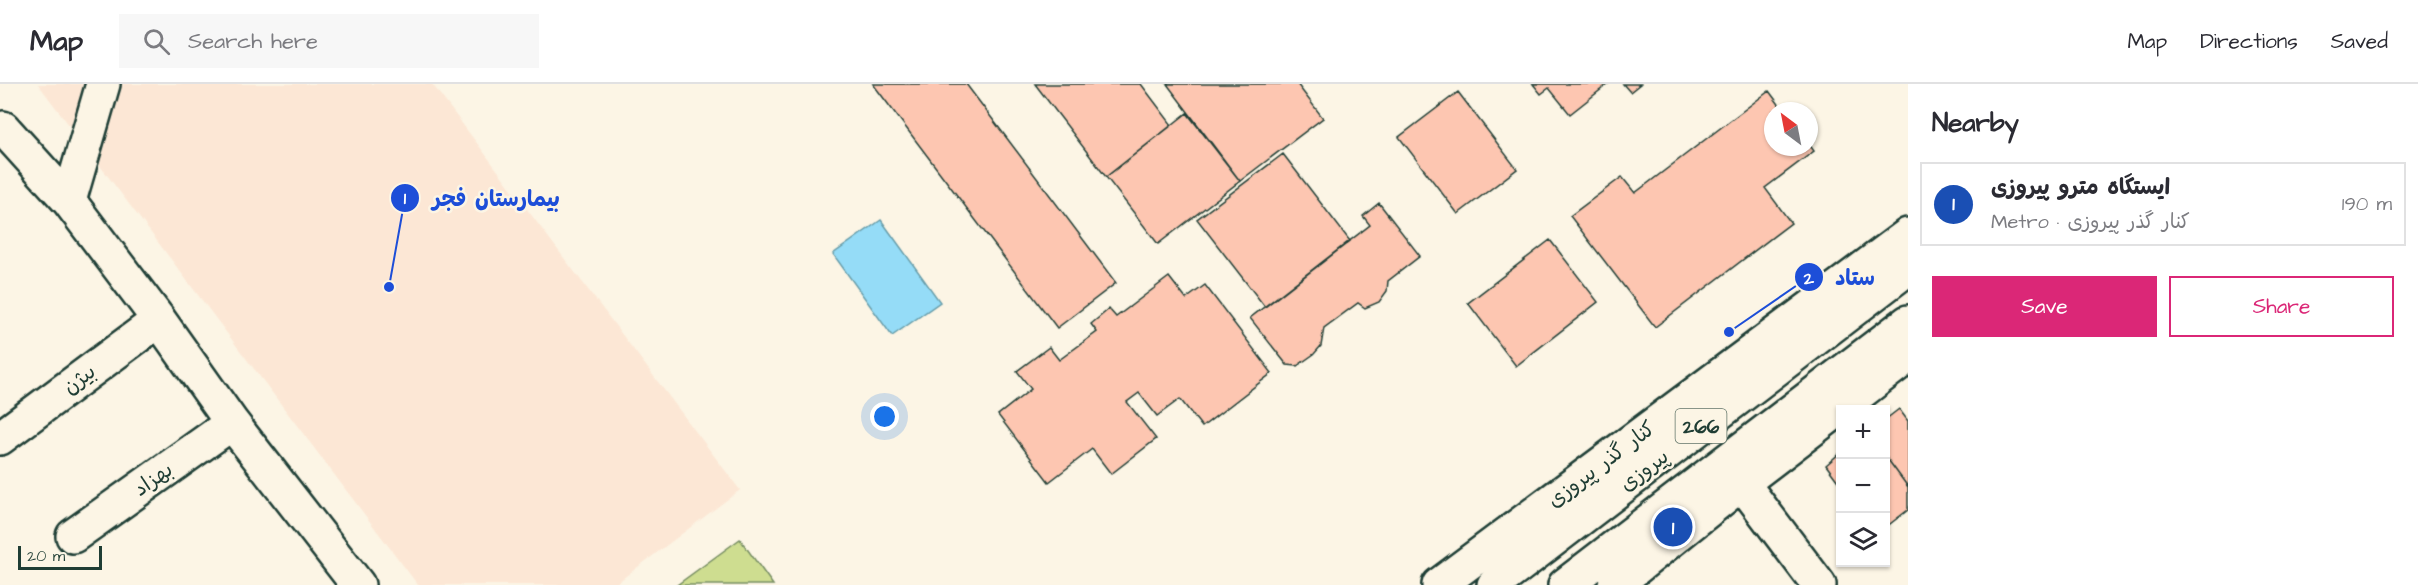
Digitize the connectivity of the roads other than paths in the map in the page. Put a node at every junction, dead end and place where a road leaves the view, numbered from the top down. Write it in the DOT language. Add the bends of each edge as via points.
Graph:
graph roads {
  1 [pos="103,84"];
  2 [pos="1,126"];
  3 [pos="69,201"];
  4 [pos="1908,235"];
  5 [pos="1908,268"];
  6 [pos="159,320"];
  7 [pos="1908,322"];
  8 [pos="1908,356"];
  9 [pos="232,423"];
  10 [pos="0,438"];
  11 [pos="1734,472"];
  12 [pos="73,536"];
  13 [pos="343,580"];
  14 [pos="1439,585"];
  15 [pos="1494,585"];
  16 [pos="1565,585"];
  17 [pos="1615,585"];
  18 [pos="1819,585"];
  1 -- 3 [label="main road"];
  2 -- 3 [label="main road"];
  3 -- 6 [label="main road"];
  4 -- 14 [label="main road, کنار گذر پیروزی"];
  5 -- 15 [label="main road, پیروزی / 266"];
  6 -- 9 [label="main road"];
  6 -- 10 [label="main road, بیژن"];
  7 -- 11 [label="main road, پیروزی / 266"];
  8 -- 11 [label="main road"];
  9 -- 12 [label="main road, بهزاد"];
  9 -- 13 [label="main road"];
  11 -- 16 [label="main road, پیروزی / 266"];
  11 -- 17 [label="main road"];
  11 -- 18 [label="main road"];
}
